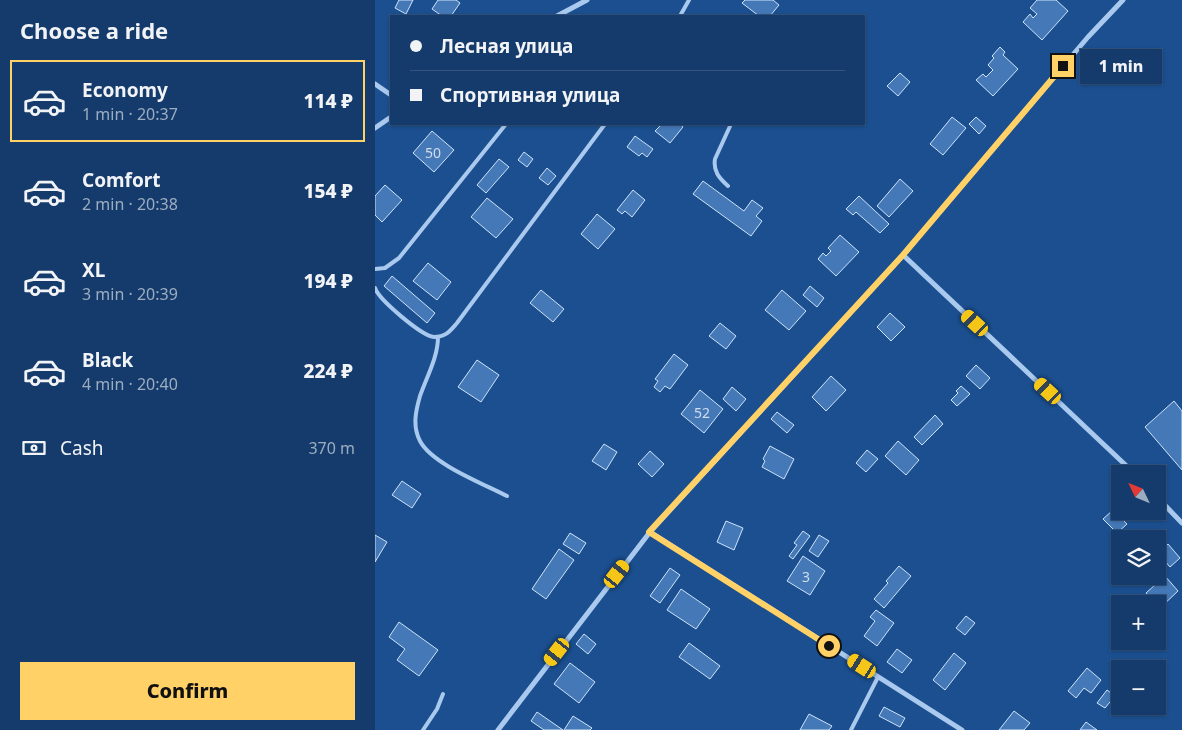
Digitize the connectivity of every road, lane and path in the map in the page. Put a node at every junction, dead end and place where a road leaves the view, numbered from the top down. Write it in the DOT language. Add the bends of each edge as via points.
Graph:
graph roads {
  1 [pos="587,0"];
  2 [pos="689,0"];
  3 [pos="1123,0"];
  4 [pos="559,15"];
  5 [pos="681,15"];
  6 [pos="375,84"];
  7 [pos="390,94"];
  8 [pos="390,118"];
  9 [pos="505,125"];
  10 [pos="604,125"];
  11 [pos="731,125"];
  12 [pos="375,128"];
  13 [pos="728,186"];
  14 [pos="903,255"];
  15 [pos="375,269"];
  16 [pos="375,288"];
  17 [pos="438,336"];
  18 [pos="1125,465"];
  19 [pos="507,496"];
  20 [pos="1166,506"];
  21 [pos="1182,523"];
  22 [pos="649,532"];
  23 [pos="878,677"];
  24 [pos="443,694"];
  25 [pos="423,730"];
  26 [pos="497,730"];
  27 [pos="851,730"];
  28 [pos="962,730"];
  1 -- 4 [label="street"];
  2 -- 5 [label="lane"];
  3 -- 14 [label="street"];
  6 -- 7 [label="street"];
  8 -- 12 [label="street"];
  9 -- 15 [label="lane" via="399,258 385,268"];
  10 -- 17 [label="lane" via="457,323 447,334"];
  11 -- 13 [label="lane" via="715,164 718,176"];
  14 -- 18 [label="street"];
  14 -- 22 [label="street"];
  16 -- 17 [label="lane" via="381,298 423,333"];
  17 -- 19 [label="lane" via="435,356 416,412 420,440 447,465"];
  20 -- 21 [label="street"];
  22 -- 23 [label="street"];
  22 -- 26 [label="street"];
  23 -- 27 [label="lane"];
  23 -- 28 [label="street"];
  24 -- 25 [label="lane"];
}
